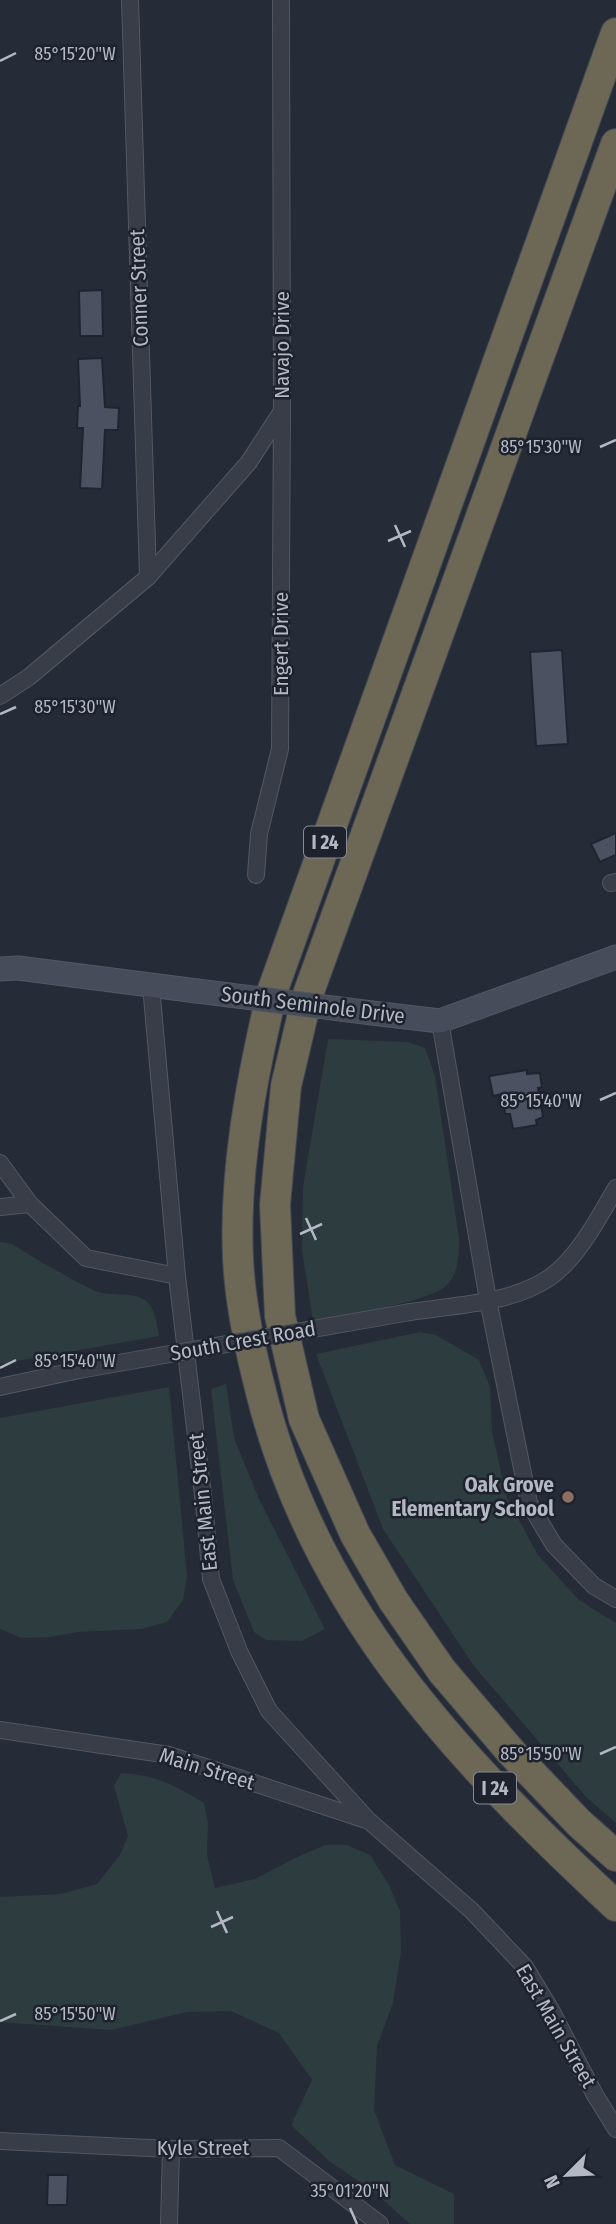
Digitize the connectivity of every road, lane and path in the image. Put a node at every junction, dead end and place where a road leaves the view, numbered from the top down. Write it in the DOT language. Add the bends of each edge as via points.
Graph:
graph roads {
  1 [pos="130,0"];
  2 [pos="282,0"];
  3 [pos="616,33"];
  4 [pos="616,144"];
  5 [pos="282,411"];
  6 [pos="148,577"];
  7 [pos="0,696"];
  8 [pos="257,875"];
  9 [pos="616,957"];
  10 [pos="0,969"];
  11 [pos="151,986"];
  12 [pos="440,1021"];
  13 [pos="0,1163"];
  14 [pos="616,1188"];
  15 [pos="30,1205"];
  16 [pos="0,1207"];
  17 [pos="177,1276"];
  18 [pos="488,1300"];
  19 [pos="0,1387"];
  20 [pos="616,1599"];
  21 [pos="0,1730"];
  22 [pos="368,1821"];
  23 [pos="616,1856"];
  24 [pos="616,1906"];
  25 [pos="616,2129"];
  26 [pos="0,2141"];
  27 [pos="171,2149"];
  28 [pos="169,2224"];
  29 [pos="380,2224"];
  1 -- 6 [label="street, Conner Street"];
  2 -- 5 [label="street, Navajo Drive"];
  3 -- 24 [label="highway, I 24" via="272,992 254,1071 239,1191 238,1258 246,1331 271,1435 299,1508 332,1574 425,1711 550,1845"];
  4 -- 23 [label="highway, I 24" via="307,997 286,1086 275,1205 280,1316 304,1419 355,1534 442,1671 512,1753"];
  5 -- 6 [label="street, Navajo Drive" via="249,462"];
  5 -- 8 [label="street, Engert Drive" via="280,749 259,834"];
  6 -- 7 [label="street, Navajo Drive"];
  9 -- 12 [label="street, South Seminole Drive"];
  10 -- 11 [label="street, South Seminole Drive"];
  11 -- 12 [label="street, South Seminole Drive, bridge"];
  11 -- 17 [label="street, East Main Street"];
  12 -- 18 [label="street"];
  13 -- 15 [label="street"];
  14 -- 18 [label="street" via="584,1242 551,1277 519,1293"];
  15 -- 16 [label="street"];
  15 -- 17 [label="street" via="86,1258"];
  17 -- 22 [label="street, East Main Street" via="211,1579 268,1711"];
  18 -- 19 [label="street, South Crest Road, bridge"];
  18 -- 20 [label="street" via="529,1503 554,1545 594,1586"];
  21 -- 22 [label="street, Main Street" via="169,1755"];
  22 -- 25 [label="street, East Main Street" via="472,1911 525,1967"];
  26 -- 27 [label="street, Kyle Street"];
  27 -- 28 [label="street"];
  27 -- 29 [label="street, Kyle Street" via="279,2148"];
}
